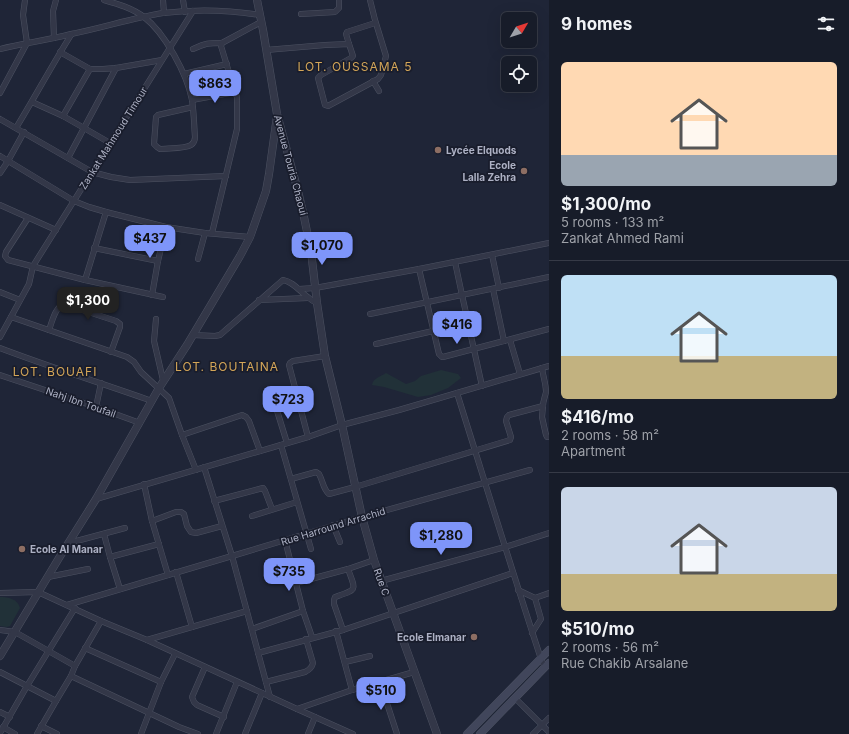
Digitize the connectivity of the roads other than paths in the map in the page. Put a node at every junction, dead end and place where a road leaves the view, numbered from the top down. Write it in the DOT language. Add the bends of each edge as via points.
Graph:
graph roads {
  1 [pos="25,0"];
  2 [pos="56,0"];
  3 [pos="107,0"];
  4 [pos="163,0"];
  5 [pos="183,0"];
  6 [pos="257,0"];
  7 [pos="339,0"];
  8 [pos="370,0"];
  9 [pos="193,11"];
  10 [pos="184,12"];
  11 [pos="164,13"];
  12 [pos="301,14"];
  13 [pos="144,17"];
  14 [pos="261,18"];
  15 [pos="376,23"];
  16 [pos="71,35"];
  17 [pos="54,38"];
  18 [pos="27,42"];
  19 [pos="349,44"];
  20 [pos="222,45"];
  21 [pos="170,48"];
  22 [pos="0,49"];
  23 [pos="193,49"];
  24 [pos="266,50"];
  25 [pos="60,52"];
  26 [pos="162,60"];
  27 [pos="226,64"];
  28 [pos="116,68"];
  29 [pos="90,69"];
  30 [pos="184,74"];
  31 [pos="373,81"];
  32 [pos="379,91"];
  33 [pos="234,92"];
  34 [pos="0,93"];
  35 [pos="192,100"];
  36 [pos="32,102"];
  37 [pos="193,107"];
  38 [pos="277,114"];
  39 [pos="63,116"];
  40 [pos="0,119"];
  41 [pos="16,128"];
  42 [pos="84,128"];
  43 [pos="24,132"];
  44 [pos="110,143"];
  45 [pos="0,156"];
  46 [pos="68,158"];
  47 [pos="8,161"];
  48 [pos="92,172"];
  49 [pos="0,173"];
  50 [pos="226,176"];
  51 [pos="74,201"];
  52 [pos="0,205"];
  53 [pos="106,212"];
  54 [pos="28,218"];
  55 [pos="166,227"];
  56 [pos="56,230"];
  57 [pos="205,233"];
  58 [pos="212,233"];
  59 [pos="250,237"];
  60 [pos="549,243"];
  61 [pos="94,248"];
  62 [pos="492,254"];
  63 [pos="198,259"];
  64 [pos="158,262"];
  65 [pos="455,262"];
  66 [pos="34,266"];
  67 [pos="419,269"];
  68 [pos="549,277"];
  69 [pos="85,280"];
  70 [pos="315,288"];
  71 [pos="499,288"];
  72 [pos="299,289"];
  73 [pos="493,289"];
  74 [pos="0,292"];
  75 [pos="152,295"];
  76 [pos="462,295"];
  77 [pos="163,297"];
  78 [pos="308,298"];
  79 [pos="20,300"];
  80 [pos="259,300"];
  81 [pos="426,302"];
  82 [pos="317,303"];
  83 [pos="370,314"];
  84 [pos="11,317"];
  85 [pos="156,319"];
  86 [pos="49,330"];
  87 [pos="549,330"];
  88 [pos="433,331"];
  89 [pos="0,335"];
  90 [pos="193,335"];
  91 [pos="507,340"];
  92 [pos="376,344"];
  93 [pos="0,348"];
  94 [pos="474,349"];
  95 [pos="111,352"];
  96 [pos="326,356"];
  97 [pos="549,366"];
  98 [pos="542,368"];
  99 [pos="520,374"];
  100 [pos="0,375"];
  101 [pos="163,380"];
  102 [pos="101,384"];
  103 [pos="482,386"];
  104 [pos="159,388"];
  105 [pos="457,393"];
  106 [pos="152,400"];
  107 [pos="274,401"];
  108 [pos="543,406"];
  109 [pos="96,407"];
  110 [pos="140,423"];
  111 [pos="342,425"];
  112 [pos="182,434"];
  113 [pos="308,437"];
  114 [pos="549,437"];
  115 [pos="287,443"];
  116 [pos="280,445"];
  117 [pos="260,451"];
  118 [pos="476,451"];
  119 [pos="204,467"];
  120 [pos="196,470"];
  121 [pos="530,470"];
  122 [pos="291,479"];
  123 [pos="485,483"];
  124 [pos="144,484"];
  125 [pos="355,488"];
  126 [pos="96,499"];
  127 [pos="214,501"];
  128 [pos="297,502"];
  129 [pos="272,509"];
  130 [pos="252,516"];
  131 [pos="362,517"];
  132 [pos="152,521"];
  133 [pos="222,526"];
  134 [pos="333,526"];
  135 [pos="125,528"];
  136 [pos="307,533"];
  137 [pos="549,533"];
  138 [pos="104,534"];
  139 [pos="285,540"];
  140 [pos="340,542"];
  141 [pos="69,543"];
  142 [pos="159,544"];
  143 [pos="505,547"];
  144 [pos="311,549"];
  145 [pos="232,556"];
  146 [pos="110,557"];
  147 [pos="374,560"];
  148 [pos="88,569"];
  149 [pos="348,569"];
  150 [pos="176,572"];
  151 [pos="168,574"];
  152 [pos="513,574"];
  153 [pos="48,577"];
  154 [pos="381,581"];
  155 [pos="296,583"];
  156 [pos="120,589"];
  157 [pos="518,590"];
  158 [pos="38,592"];
  159 [pos="0,593"];
  160 [pos="549,593"];
  161 [pos="535,598"];
  162 [pos="67,605"];
  163 [pos="75,608"];
  164 [pos="247,611"];
  165 [pos="303,611"];
  166 [pos="393,614"];
  167 [pos="101,621"];
  168 [pos="192,627"];
  169 [pos="252,629"];
  170 [pos="0,630"];
  171 [pos="343,630"];
  172 [pos="336,631"];
  173 [pos="15,632"];
  174 [pos="532,634"];
  175 [pos="309,638"];
  176 [pos="148,640"];
  177 [pos="85,648"];
  178 [pos="48,650"];
  179 [pos="549,650"];
  180 [pos="258,653"];
  181 [pos="175,654"];
  182 [pos="0,656"];
  183 [pos="370,656"];
  184 [pos="541,659"];
  185 [pos="345,662"];
  186 [pos="547,665"];
  187 [pos="75,666"];
  188 [pos="205,667"];
  189 [pos="0,672"];
  190 [pos="414,672"];
  191 [pos="71,676"];
  192 [pos="161,682"];
  193 [pos="237,682"];
  194 [pos="266,682"];
  195 [pos="380,682"];
  196 [pos="27,686"];
  197 [pos="352,690"];
  198 [pos="262,693"];
  199 [pos="270,697"];
  200 [pos="515,698"];
  201 [pos="56,701"];
  202 [pos="297,709"];
  203 [pos="0,712"];
  204 [pos="150,712"];
  205 [pos="10,717"];
  206 [pos="224,717"];
  207 [pos="315,717"];
  208 [pos="549,718"];
  209 [pos="41,726"];
  210 [pos="542,726"];
  211 [pos="3,727"];
  212 [pos="549,732"];
  213 [pos="0,733"];
  214 [pos="15,734"];
  215 [pos="37,734"];
  216 [pos="57,734"];
  217 [pos="141,734"];
  218 [pos="197,734"];
  219 [pos="216,734"];
  220 [pos="245,734"];
  221 [pos="308,734"];
  222 [pos="353,734"];
  223 [pos="397,734"];
  224 [pos="437,734"];
  225 [pos="467,734"];
  226 [pos="480,734"];
  227 [pos="533,734"];
  1 -- 18 [label="street" via="23,15"];
  2 -- 17 [label="street" via="53,11"];
  3 -- 13 [label="street"];
  4 -- 11 [label="street"];
  5 -- 10 [label="street"];
  6 -- 14 [label="street, Avenue Touria Chaoui"];
  7 -- 12 [label="street" via="336,12"];
  8 -- 15 [label="street"];
  9 -- 10 [label="street"];
  9 -- 14 [label="street" via="233,12"];
  9 -- 21 [label="street, Zankat Mahmoud Timour"];
  10 -- 11 [label="street"];
  11 -- 13 [label="street"];
  13 -- 16 [label="street"];
  13 -- 21 [label="street"];
  14 -- 20 [label="street"];
  14 -- 24 [label="street, Avenue Touria Chaoui"];
  15 -- 19 [label="street" via="347,32"];
  15 -- 31 [label="street" via="386,56 381,75"];
  16 -- 17 [label="street"];
  16 -- 25 [label="street"];
  17 -- 18 [label="street"];
  18 -- 22 [label="street"];
  18 -- 34 [label="street"];
  19 -- 24 [label="street"];
  19 -- 31 [label="street" via="353,56 318,78 325,105 328,106"];
  20 -- 23 [label="street" via="210,43"];
  20 -- 27 [label="street"];
  21 -- 26 [label="street, Zankat Mahmoud Timour"];
  21 -- 30 [label="street"];
  24 -- 38 [label="street, Avenue Touria Chaoui"];
  25 -- 29 [label="street"];
  25 -- 36 [label="street"];
  26 -- 28 [label="street"];
  26 -- 44 [label="street, Zankat Mahmoud Timour"];
  27 -- 30 [label="street"];
  27 -- 33 [label="street"];
  28 -- 29 [label="street"];
  28 -- 42 [label="street"];
  29 -- 39 [label="street"];
  30 -- 35 [label="street"];
  31 -- 32 [label="street"];
  33 -- 35 [label="street"];
  33 -- 50 [label="street" via="237,96 237,129"];
  35 -- 37 [label="street"];
  36 -- 39 [label="street"];
  36 -- 41 [label="street"];
  37 -- 37 [label="street" via="195,141 188,147 157,147 154,144 158,115"];
  38 -- 59 [label="street" via="266,191"];
  38 -- 70 [label="street, Avenue Touria Chaoui" via="304,217"];
  39 -- 42 [label="street"];
  40 -- 41 [label="street"];
  41 -- 43 [label="street"];
  42 -- 44 [label="street"];
  42 -- 46 [label="street"];
  43 -- 46 [label="street"];
  43 -- 47 [label="street"];
  44 -- 48 [label="street, Zankat Mahmoud Timour"];
  45 -- 47 [label="street"];
  46 -- 48 [label="street"];
  47 -- 49 [label="street"];
  47 -- 51 [label="street"];
  48 -- 50 [label="street" via="130,180"];
  48 -- 51 [label="street, Zankat Mahmoud Timour"];
  50 -- 58 [label="street"];
  51 -- 53 [label="street"];
  51 -- 56 [label="street, Zankat Mahmoud Timour"];
  52 -- 54 [label="street"];
  53 -- 55 [label="street"];
  53 -- 61 [label="street"];
  54 -- 56 [label="street"];
  54 -- 66 [label="street" via="6,252 6,256 8,260"];
  55 -- 57 [label="street"];
  55 -- 64 [label="street"];
  56 -- 66 [label="street, Zankat Mahmoud Timour"];
  57 -- 58 [label="street"];
  57 -- 63 [label="street"];
  58 -- 59 [label="street"];
  59 -- 90 [label="street"];
  60 -- 62 [label="street"];
  61 -- 64 [label="street"];
  61 -- 69 [label="street"];
  62 -- 65 [label="street"];
  62 -- 71 [label="street"];
  64 -- 75 [label="street"];
  65 -- 67 [label="street"];
  65 -- 76 [label="street"];
  66 -- 69 [label="street"];
  66 -- 79 [label="street, Zankat Mahmoud Timour" via="29,284"];
  67 -- 70 [label="street"];
  67 -- 81 [label="street"];
  68 -- 71 [label="street"];
  69 -- 75 [label="street"];
  70 -- 72 [label="street"];
  70 -- 82 [label="street, Avenue Touria Chaoui"];
  71 -- 73 [label="street"];
  72 -- 78 [label="street"];
  72 -- 80 [label="street" via="287,280 282,280"];
  73 -- 76 [label="street"];
  73 -- 91 [label="street"];
  74 -- 79 [label="street"];
  75 -- 77 [label="street"];
  76 -- 81 [label="street"];
  76 -- 94 [label="street"];
  78 -- 80 [label="street"];
  78 -- 82 [label="street"];
  79 -- 84 [label="street, Zankat Mahmoud Timour"];
  80 -- 90 [label="street" via="220,335"];
  81 -- 83 [label="street"];
  81 -- 88 [label="street"];
  82 -- 96 [label="street, Avenue Touria Chaoui"];
  84 -- 86 [label="street"];
  84 -- 89 [label="street, Zankat Mahmoud Timour"];
  85 -- 101 [label="street" via="154,346"];
  86 -- 95 [label="street"];
  86 -- 95 [label="street" via="57,308 64,304 116,321 120,327"];
  87 -- 91 [label="street"];
  88 -- 92 [label="street"];
  88 -- 94 [label="street" via="442,357"];
  90 -- 101 [label="street"];
  91 -- 94 [label="street"];
  91 -- 99 [label="street"];
  93 -- 102 [label="street"];
  94 -- 103 [label="street"];
  95 -- 104 [label="street" via="134,362"];
  96 -- 111 [label="street, Avenue Touria Chaoui"];
  96 -- 113 [label="street" via="293,361 289,365"];
  97 -- 98 [label="street"];
  98 -- 99 [label="street"];
  98 -- 108 [label="street" via="546,395"];
  99 -- 103 [label="street"];
  100 -- 109 [label="street, Nahj Ibn Toufail"];
  101 -- 104 [label="street"];
  102 -- 106 [label="street"];
  102 -- 109 [label="street"];
  103 -- 105 [label="street"];
  104 -- 106 [label="street"];
  104 -- 112 [label="street" via="169,398"];
  105 -- 111 [label="street"];
  105 -- 118 [label="street"];
  106 -- 110 [label="street"];
  107 -- 115 [label="street"];
  108 -- 114 [label="street" via="544,429"];
  108 -- 118 [label="street" via="508,416 506,421 510,440"];
  109 -- 110 [label="street, Nahj Ibn Toufail"];
  110 -- 126 [label="street"];
  111 -- 113 [label="street"];
  111 -- 125 [label="street, Rue C"];
  112 -- 117 [label="street" via="242,415 249,421"];
  112 -- 120 [label="street"];
  113 -- 115 [label="street"];
  115 -- 116 [label="street"];
  116 -- 117 [label="street"];
  116 -- 122 [label="street"];
  117 -- 119 [label="street"];
  118 -- 123 [label="street"];
  118 -- 125 [label="street"];
  119 -- 120 [label="street"];
  119 -- 127 [label="street"];
  120 -- 124 [label="street"];
  121 -- 123 [label="street, Rue Harround Arrachid"];
  122 -- 125 [label="street" via="316,472 329,494"];
  122 -- 128 [label="street"];
  123 -- 131 [label="street, Rue Harround Arrachid"];
  123 -- 143 [label="street"];
  124 -- 126 [label="street"];
  124 -- 132 [label="street"];
  125 -- 131 [label="street, Rue C"];
  126 -- 141 [label="street"];
  127 -- 129 [label="street" via="263,488"];
  127 -- 133 [label="street"];
  128 -- 129 [label="street"];
  128 -- 136 [label="street"];
  129 -- 130 [label="street"];
  131 -- 134 [label="street, Rue Harround Arrachid"];
  131 -- 147 [label="street, Rue C"];
  132 -- 133 [label="street" via="181,512 191,532"];
  132 -- 142 [label="street"];
  133 -- 145 [label="street"];
  134 -- 136 [label="street, Rue Harround Arrachid"];
  134 -- 140 [label="street"];
  135 -- 138 [label="street"];
  136 -- 139 [label="street, Rue Harround Arrachid"];
  136 -- 144 [label="street"];
  137 -- 143 [label="street"];
  138 -- 141 [label="street"];
  138 -- 146 [label="street"];
  139 -- 145 [label="street, Rue Harround Arrachid"];
  139 -- 155 [label="street"];
  141 -- 153 [label="street"];
  142 -- 146 [label="street"];
  142 -- 151 [label="street"];
  143 -- 152 [label="street"];
  143 -- 154 [label="street"];
  145 -- 150 [label="street, Rue Harround Arrachid"];
  145 -- 164 [label="street"];
  146 -- 156 [label="street"];
  147 -- 149 [label="street"];
  147 -- 154 [label="street, Rue C"];
  148 -- 153 [label="street"];
  149 -- 155 [label="street"];
  149 -- 171 [label="street" via="354,589 334,600"];
  150 -- 151 [label="street, Rue Harround Arrachid"];
  150 -- 168 [label="street"];
  151 -- 156 [label="street, Rue Harround Arrachid"];
  152 -- 157 [label="street"];
  152 -- 166 [label="street"];
  153 -- 158 [label="street"];
  154 -- 166 [label="street, Rue C"];
  155 -- 165 [label="street"];
  156 -- 162 [label="street, Rue Harround Arrachid"];
  157 -- 161 [label="street"];
  157 -- 174 [label="street"];
  158 -- 159 [label="street"];
  158 -- 162 [label="street"];
  158 -- 173 [label="street"];
  160 -- 161 [label="street"];
  161 -- 174 [label="street" via="541,619"];
  162 -- 163 [label="street"];
  163 -- 167 [label="street"];
  163 -- 178 [label="street"];
  164 -- 168 [label="street"];
  164 -- 169 [label="street"];
  165 -- 169 [label="street"];
  165 -- 175 [label="street"];
  166 -- 171 [label="street"];
  166 -- 190 [label="street, Rue C"];
  167 -- 176 [label="street"];
  167 -- 177 [label="street"];
  168 -- 176 [label="street"];
  169 -- 180 [label="street"];
  170 -- 173 [label="street"];
  171 -- 172 [label="street"];
  172 -- 175 [label="street"];
  172 -- 185 [label="street"];
  173 -- 178 [label="street"];
  173 -- 182 [label="street"];
  174 -- 184 [label="street"];
  175 -- 180 [label="street"];
  175 -- 194 [label="street" via="312,667 305,672"];
  176 -- 181 [label="street"];
  177 -- 187 [label="street"];
  177 -- 192 [label="street"];
  178 -- 187 [label="street"];
  178 -- 196 [label="street"];
  179 -- 184 [label="main road"];
  180 -- 194 [label="street"];
  181 -- 188 [label="street"];
  181 -- 192 [label="street"];
  183 -- 185 [label="street"];
  184 -- 186 [label="street"];
  184 -- 225 [label="main road"];
  185 -- 197 [label="street"];
  186 -- 200 [label="main road"];
  187 -- 191 [label="street"];
  188 -- 193 [label="street"];
  188 -- 206 [label="street" via="192,697 196,705"];
  189 -- 196 [label="street"];
  190 -- 195 [label="street"];
  190 -- 224 [label="street, Rue C"];
  191 -- 201 [label="street"];
  191 -- 204 [label="street"];
  192 -- 204 [label="street"];
  193 -- 198 [label="street"];
  193 -- 206 [label="street"];
  194 -- 199 [label="street"];
  195 -- 197 [label="street"];
  195 -- 223 [label="street"];
  196 -- 201 [label="street"];
  196 -- 205 [label="street"];
  197 -- 202 [label="street"];
  198 -- 199 [label="street"];
  198 -- 220 [label="street"];
  199 -- 202 [label="street"];
  200 -- 210 [label="street"];
  200 -- 226 [label="main road"];
  201 -- 209 [label="street"];
  202 -- 207 [label="street"];
  203 -- 205 [label="street"];
  204 -- 217 [label="street"];
  204 -- 218 [label="street"];
  205 -- 211 [label="street"];
  206 -- 219 [label="street"];
  207 -- 221 [label="street"];
  207 -- 222 [label="street"];
  208 -- 210 [label="street"];
  209 -- 215 [label="street"];
  209 -- 216 [label="street"];
  210 -- 212 [label="street"];
  210 -- 227 [label="street"];
  211 -- 213 [label="street"];
  211 -- 214 [label="street"];
}
